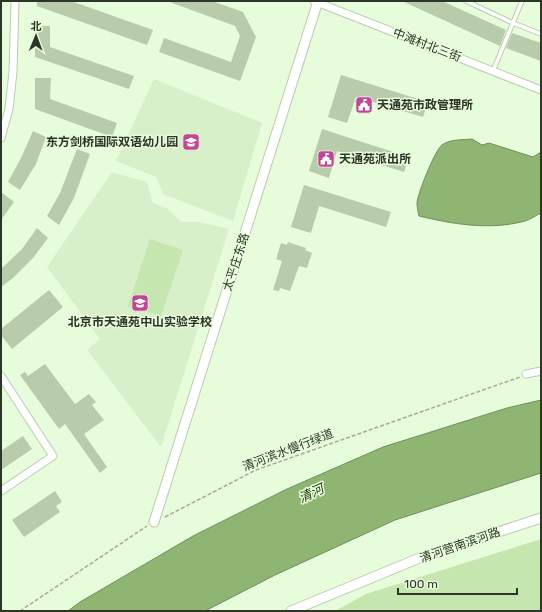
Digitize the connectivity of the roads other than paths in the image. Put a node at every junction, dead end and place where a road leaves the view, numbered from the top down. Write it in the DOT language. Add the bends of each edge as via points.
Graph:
graph roads {
  1 [pos="15,1"];
  2 [pos="317,1"];
  3 [pos="466,1"];
  4 [pos="522,1"];
  5 [pos="513,23"];
  6 [pos="541,34"];
  7 [pos="493,71"];
  8 [pos="541,90"];
  9 [pos="1,138"];
  10 [pos="541,370"];
  11 [pos="526,374"];
  12 [pos="1,376"];
  13 [pos="1,492"];
  14 [pos="541,518"];
  15 [pos="154,522"];
  16 [pos="291,611"];
  1 -- 9 [label="street" via="13,72 9,108"];
  2 -- 7 [label="street, 中滩村北三街"];
  2 -- 15 [label="street, 太平庄东路"];
  3 -- 5 [label="lane"];
  4 -- 5 [label="lane"];
  5 -- 6 [label="lane"];
  5 -- 7 [label="lane"];
  7 -- 8 [label="street, 中滩村北三街"];
  10 -- 11 [label="street"];
  12 -- 13 [label="street" via="53,456"];
  14 -- 16 [label="street, 清河营南滨河路" via="422,557"];
}
